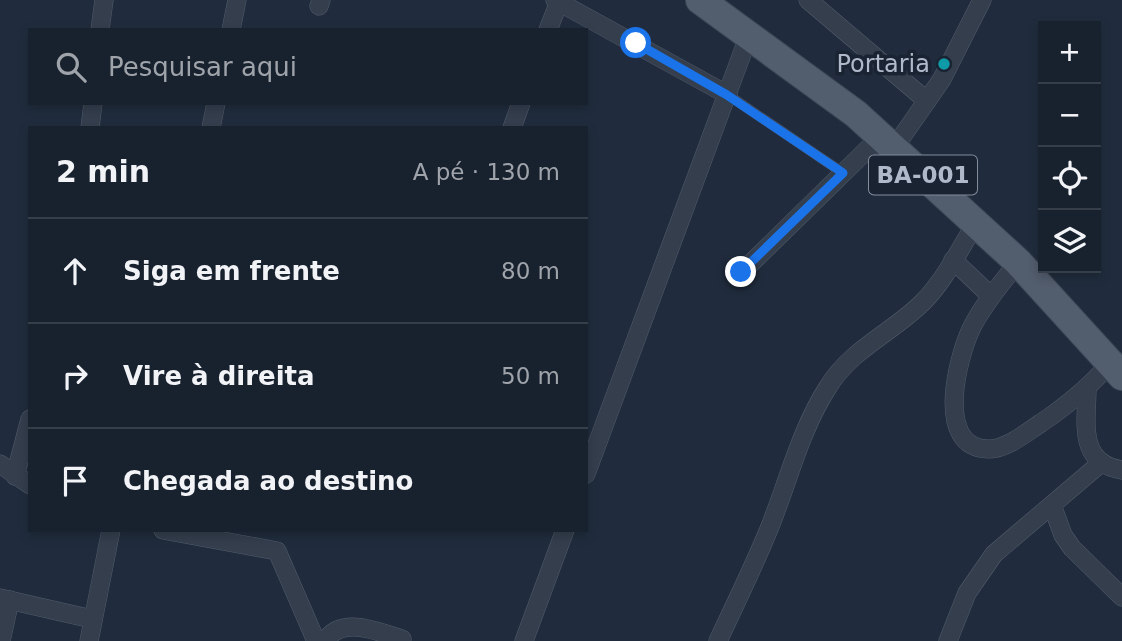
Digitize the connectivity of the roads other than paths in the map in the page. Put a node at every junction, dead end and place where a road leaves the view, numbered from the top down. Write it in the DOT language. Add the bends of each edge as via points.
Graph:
graph roads {
  1 [pos="104,0"];
  2 [pos="237,0"];
  3 [pos="700,0"];
  4 [pos="808,0"];
  5 [pos="982,0"];
  6 [pos="557,1"];
  7 [pos="100,28"];
  8 [pos="231,28"];
  9 [pos="549,28"];
  10 [pos="749,35"];
  11 [pos="727,95"];
  12 [pos="927,101"];
  13 [pos="93,105"];
  14 [pos="216,105"];
  15 [pos="520,105"];
  16 [pos="90,126"];
  17 [pos="211,126"];
  18 [pos="513,126"];
  19 [pos="887,143"];
  20 [pos="843,173"];
  21 [pos="976,223"];
  22 [pos="953,260"];
  23 [pos="1018,262"];
  24 [pos="741,272"];
  25 [pos="991,296"];
  26 [pos="1118,372"];
  27 [pos="1087,388"];
  28 [pos="28,434"];
  29 [pos="1101,463"];
  30 [pos="0,464"];
  31 [pos="588,469"];
  32 [pos="1122,470"];
  33 [pos="22,480"];
  34 [pos="1052,505"];
  35 [pos="109,532"];
  36 [pos="174,532"];
  37 [pos="564,532"];
  38 [pos="1122,597"];
  39 [pos="5,599"];
  40 [pos="92,619"];
  41 [pos="402,639"];
  42 [pos="1,641"];
  43 [pos="89,641"];
  44 [pos="316,641"];
  45 [pos="326,641"];
  46 [pos="524,641"];
  47 [pos="718,641"];
  48 [pos="948,641"];
  1 -- 7 [label="street"];
  2 -- 8 [label="street"];
  3 -- 10 [label="main road, BA-001"];
  4 -- 12 [label="street"];
  5 -- 12 [label="street"];
  6 -- 9 [label="street"];
  6 -- 11 [label="street"];
  10 -- 11 [label="street"];
  10 -- 19 [label="main road, BA-001" via="856,114"];
  11 -- 20 [label="lane"];
  11 -- 31 [label="street"];
  12 -- 19 [label="street"];
  13 -- 16 [label="street"];
  14 -- 17 [label="street"];
  15 -- 18 [label="street"];
  19 -- 20 [label="street"];
  19 -- 21 [label="main road, BA-001"];
  20 -- 24 [label="street"];
  21 -- 22 [label="street"];
  21 -- 23 [label="main road, BA-001"];
  22 -- 25 [label="street"];
  22 -- 47 [label="street" via="923,302 852,357 827,387"];
  23 -- 25 [label="street"];
  23 -- 26 [label="main road, BA-001"];
  25 -- 27 [label="street" via="972,328 953,391 953,408 963,437 975,446 990,449 1002,445"];
  26 -- 27 [label="street"];
  27 -- 29 [label="street" via="1086,436"];
  28 -- 33 [label="street"];
  29 -- 32 [label="street"];
  29 -- 34 [label="street"];
  30 -- 33 [label="street"];
  34 -- 38 [label="street" via="1072,548"];
  34 -- 48 [label="street" via="994,554 979,573"];
  35 -- 40 [label="street"];
  36 -- 44 [label="street" via="277,551"];
  37 -- 46 [label="street"];
  39 -- 40 [label="street"];
  39 -- 42 [label="street"];
  40 -- 43 [label="street"];
  41 -- 45 [label="street" via="342,627"];
}
